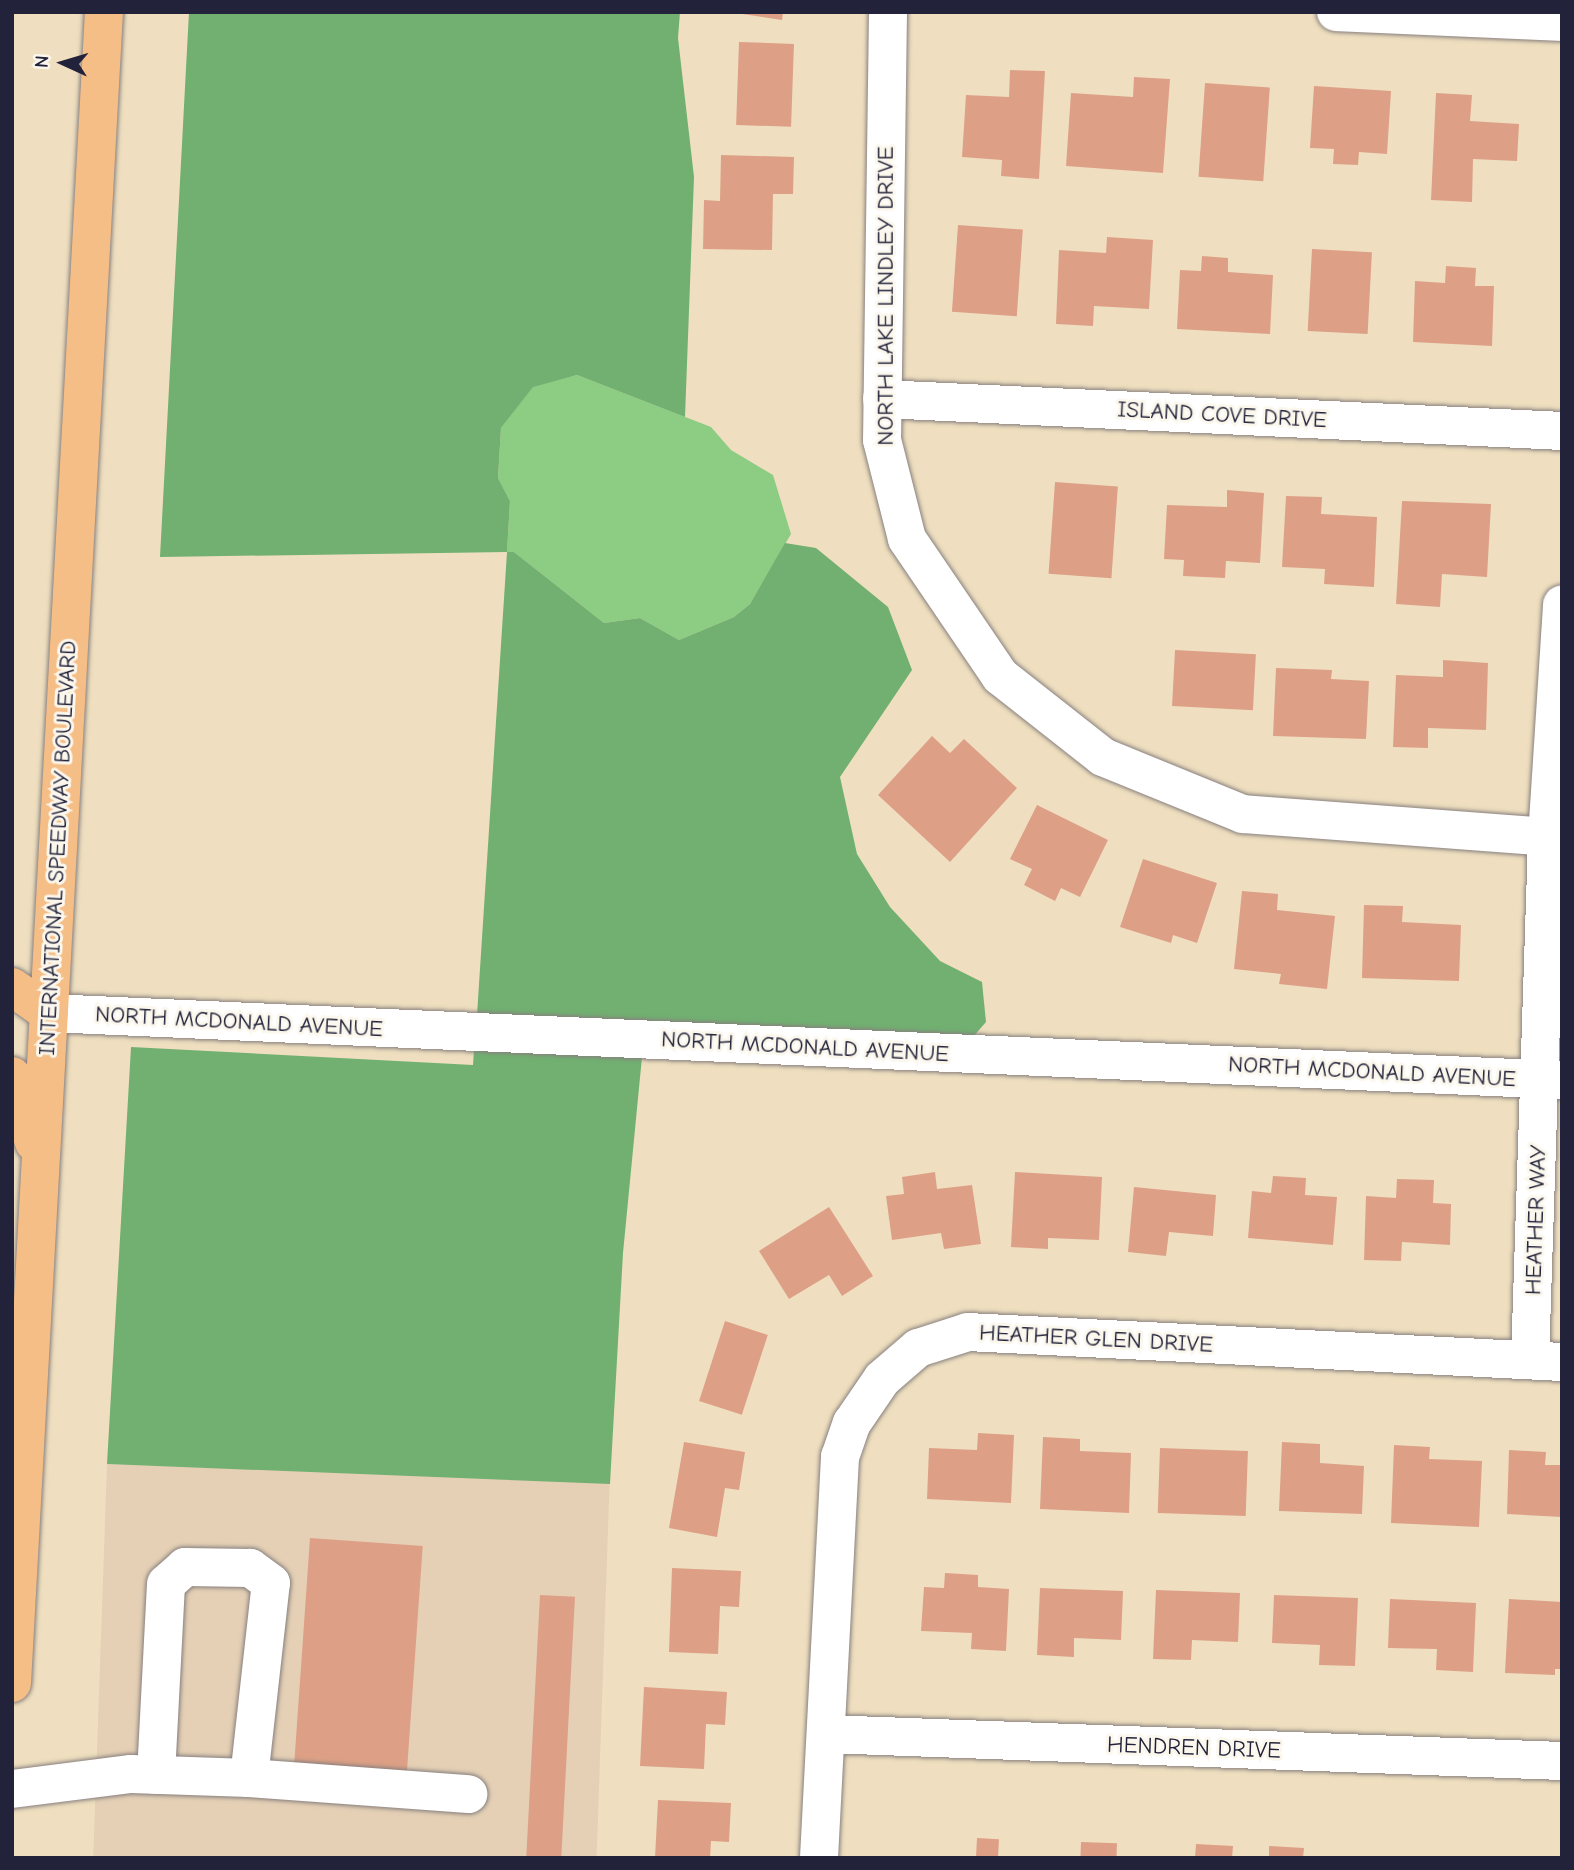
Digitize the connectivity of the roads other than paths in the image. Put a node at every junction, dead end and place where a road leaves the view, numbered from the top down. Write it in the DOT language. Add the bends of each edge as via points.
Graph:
graph roads {
  1 [pos="104,12"];
  2 [pos="888,12"];
  3 [pos="1336,12"];
  4 [pos="1562,22"];
  5 [pos="883,399"];
  6 [pos="1562,431"];
  7 [pos="1562,604"];
  8 [pos="1554,838"];
  9 [pos="12,987"];
  10 [pos="49,1013"];
  11 [pos="12,1076"];
  12 [pos="1551,1080"];
  13 [pos="41,1161"];
  14 [pos="1546,1361"];
  15 [pos="12,1683"];
  16 [pos="825,1734"];
  17 [pos="1562,1761"];
  18 [pos="156,1775"];
  19 [pos="249,1778"];
  20 [pos="12,1789"];
  21 [pos="468,1794"];
  22 [pos="819,1858"];
  1 -- 10 [label="main road, INTERNATIONAL SPEEDWAY BOULEVARD"];
  2 -- 5 [label="street, NORTH LAKE LINDLEY DRIVE"];
  3 -- 4 [label="street"];
  5 -- 6 [label="street, ISLAND COVE DRIVE"];
  5 -- 8 [label="street, NORTH LAKE LINDLEY DRIVE" via="882,440 913,550 1000,676 1103,757 1243,814"];
  7 -- 8 [label="street, HEATHER WAY"];
  8 -- 12 [label="street, HEATHER WAY"];
  9 -- 10 [label="main road"];
  10 -- 12 [label="street, NORTH MCDONALD AVENUE"];
  10 -- 13 [label="main road, INTERNATIONAL SPEEDWAY BOULEVARD"];
  11 -- 13 [label="main road"];
  12 -- 14 [label="street, HEATHER WAY"];
  13 -- 15 [label="main road, INTERNATIONAL SPEEDWAY BOULEVARD"];
  14 -- 16 [label="street, HEATHER GLEN DRIVE" via="968,1332 918,1348 882,1379 852,1423 840,1457"];
  16 -- 17 [label="street, HENDREN DRIVE"];
  16 -- 22 [label="street, HEATHER GLEN DRIVE"];
  18 -- 19 [label="street"];
  18 -- 19 [label="street" via="166,1584 185,1567 250,1568 271,1583"];
  18 -- 20 [label="street"];
  19 -- 21 [label="street"];
}
